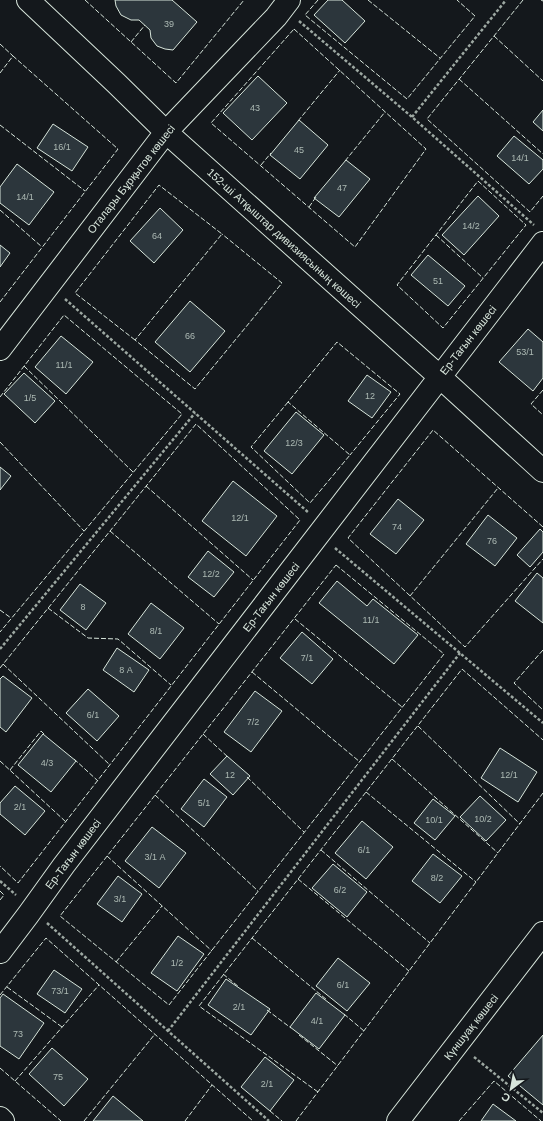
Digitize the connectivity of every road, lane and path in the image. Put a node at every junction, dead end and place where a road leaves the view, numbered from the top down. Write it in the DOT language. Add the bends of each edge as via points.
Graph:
graph roads {
  1 [pos="28,0"];
  2 [pos="506,0"];
  3 [pos="286,4"];
  4 [pos="412,117"];
  5 [pos="166,132"];
  6 [pos="540,236"];
  7 [pos="49,285"];
  8 [pos="0,350"];
  9 [pos="440,377"];
  10 [pos="195,413"];
  11 [pos="543,471"];
  12 [pos="321,531"];
  13 [pos="0,650"];
  14 [pos="460,653"];
  15 [pos="543,722"];
  16 [pos="0,881"];
  17 [pos="32,909"];
  18 [pos="543,933"];
  19 [pos="0,952"];
  20 [pos="168,1031"];
  21 [pos="458,1044"];
  22 [pos="543,1113"];
  23 [pos="0,1118"];
  24 [pos="3,1121"];
  25 [pos="269,1121"];
  26 [pos="398,1121"];
  1 -- 5 [label="street, 152-ші Атқыштар дивизиясының көшесі"];
  2 -- 4 [label="path"];
  3 -- 4 [label="path"];
  3 -- 5 [label="street, Оталары Бұрқытов көшесі"];
  4 -- 6 [label="path"];
  5 -- 7 [label="street, Оталары Бұрқытов көшесі"];
  5 -- 9 [label="street, 152-ші Атқыштар дивизиясының көшесі"];
  6 -- 9 [label="street, Ер-Тағын көшесі"];
  7 -- 8 [label="street, Оталары Бұрқытов көшесі"];
  7 -- 10 [label="path"];
  9 -- 11 [label="street, 152-ші Атқыштар дивизиясының көшесі"];
  9 -- 12 [label="street, Ер-Тағын көшесі"];
  10 -- 12 [label="path"];
  10 -- 13 [label="path"];
  12 -- 14 [label="path"];
  12 -- 17 [label="street, Ер-Тағын көшесі"];
  14 -- 15 [label="path"];
  14 -- 20 [label="path"];
  16 -- 17 [label="path"];
  17 -- 19 [label="street, Ер-Тағын көшесі"];
  17 -- 20 [label="path"];
  18 -- 21 [label="street, Күншуақ көшесі"];
  20 -- 25 [label="path"];
  21 -- 22 [label="path"];
  21 -- 26 [label="street, Күншуақ көшесі"];
  23 -- 24 [label="street"];
}
